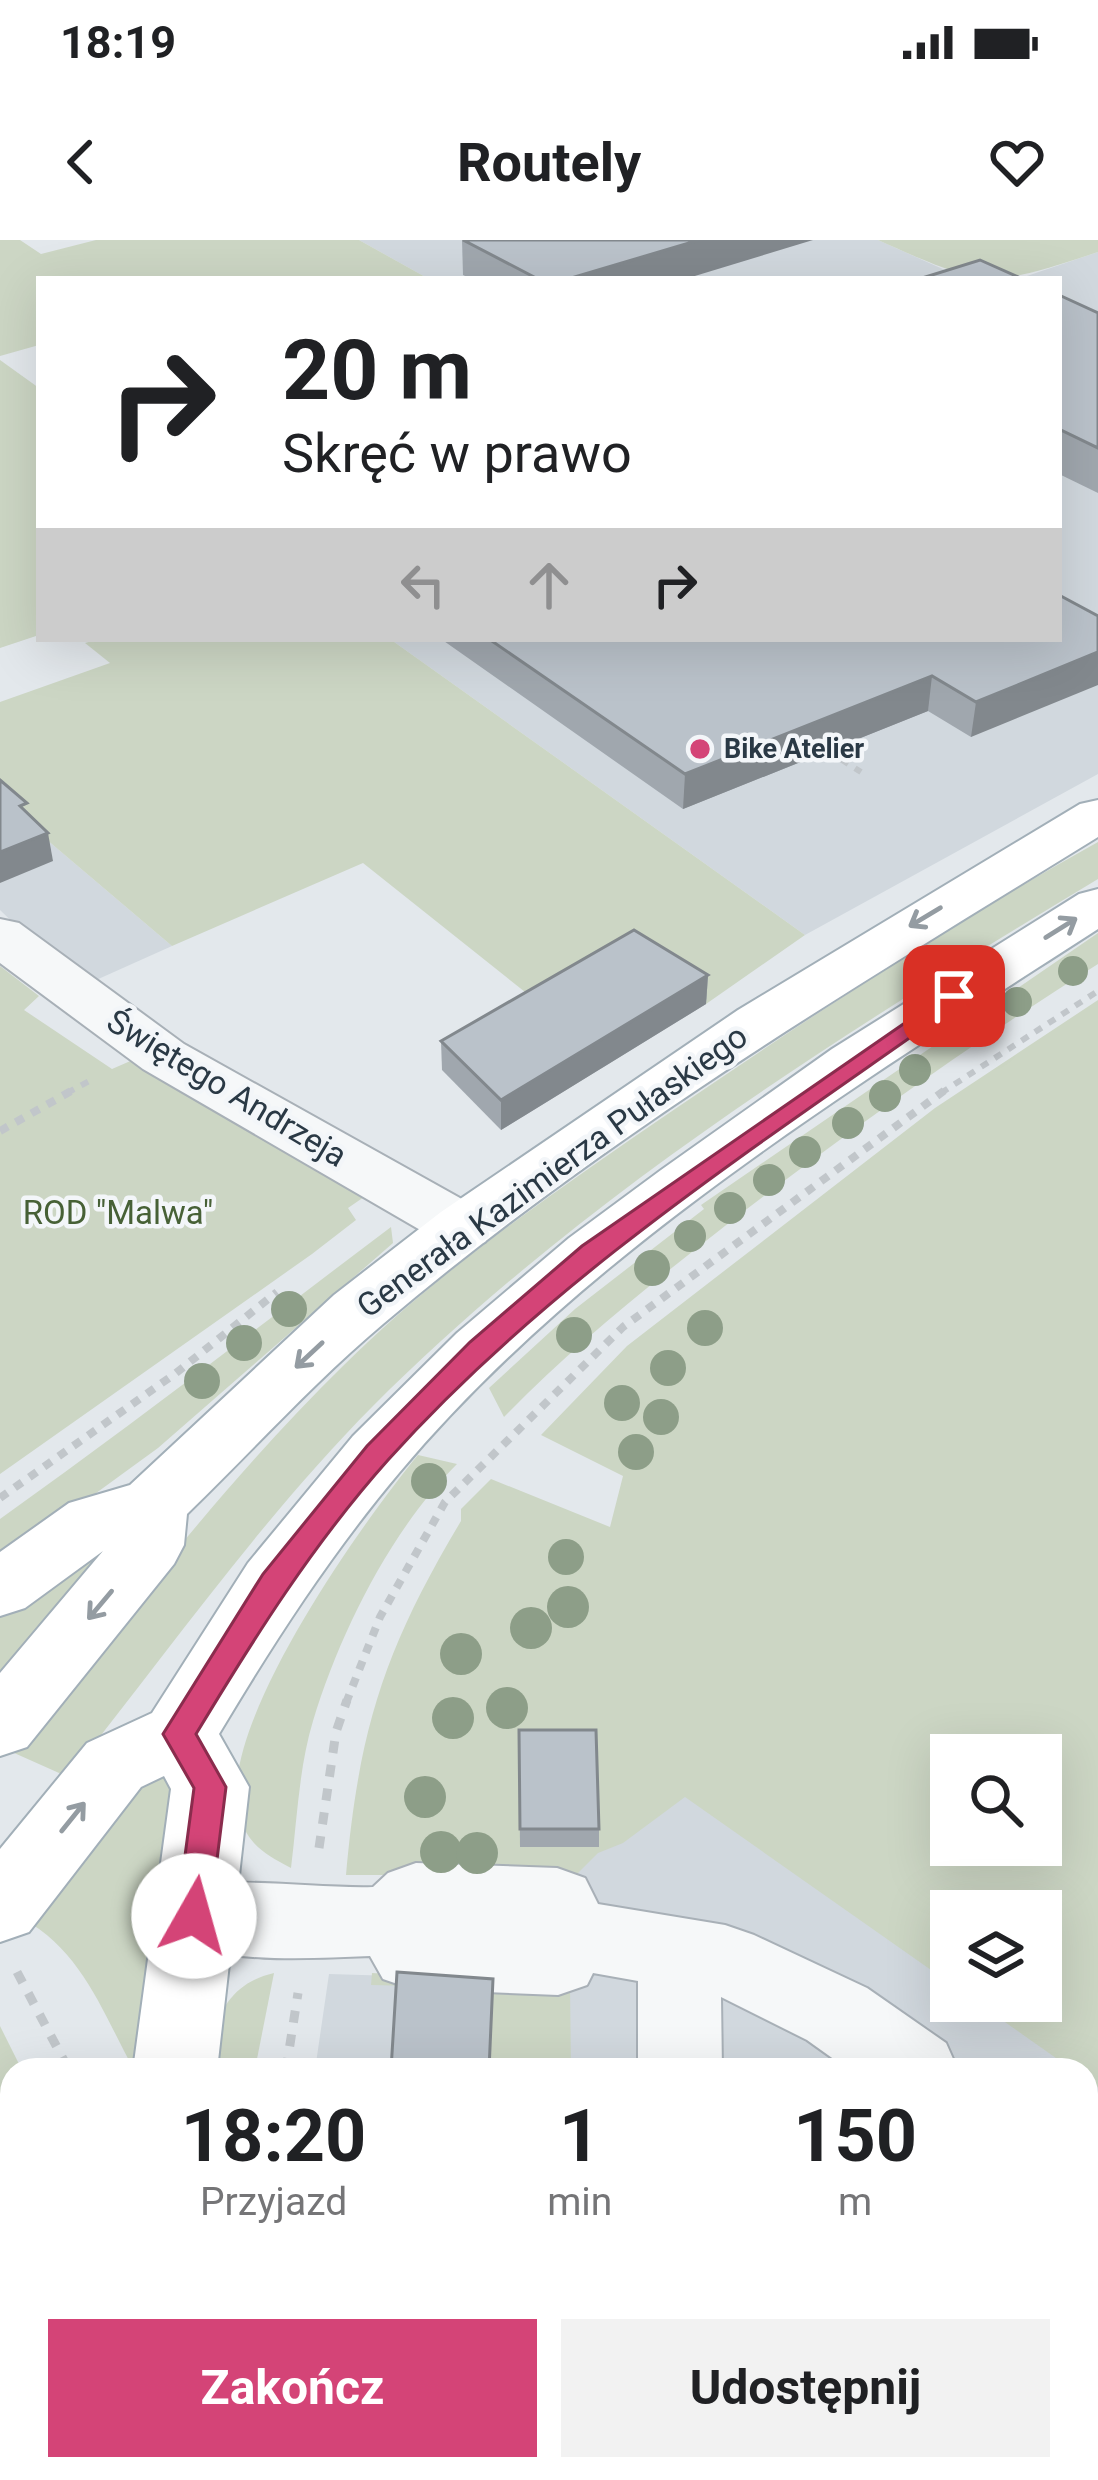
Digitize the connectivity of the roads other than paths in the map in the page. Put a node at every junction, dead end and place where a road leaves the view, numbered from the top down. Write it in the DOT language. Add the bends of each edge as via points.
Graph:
graph roads {
  1 [pos="1098,815"];
  2 [pos="1098,905"];
  3 [pos="0,935"];
  4 [pos="463,1227"];
  5 [pos="153,1505"];
  6 [pos="0,1589"];
  7 [pos="0,1726"];
  8 [pos="179,1734"];
  9 [pos="0,1908"];
  10 [pos="194,1916"];
  11 [pos="679,1952"];
  12 [pos="176,2058"];
  13 [pos="680,2058"];
  14 [pos="899,2058"];
  1 -- 4 [label="main road, Generała Kazimierza Pułaskiego, one-way" via="758,1022"];
  8 -- 2 [label="main road, one-way" via="273,1582 377,1454 480,1349 683,1184 853,1062"];
  3 -- 4 [label="street, Świętego Andrzeja" via="44,975 151,1046"];
  4 -- 5 [label="main road, Generała Kazimierza Pułaskiego, one-way" via="356,1311"];
  5 -- 6 [label="main road" via="94,1521"];
  5 -- 7 [label="main road, Generała Kazimierza Pułaskiego, one-way" via="149,1545"];
  9 -- 8 [label="main road, one-way" via="115,1765"];
  8 -- 10 [label="main road" via="210,1787"];
  10 -- 11 [label="street" via="392,1921 412,1954 558,1960 572,1935"];
  10 -- 12 [label="main road"];
  11 -- 13 [label="street"];
  11 -- 14 [label="street" via="724,1960 837,2014"];
}
